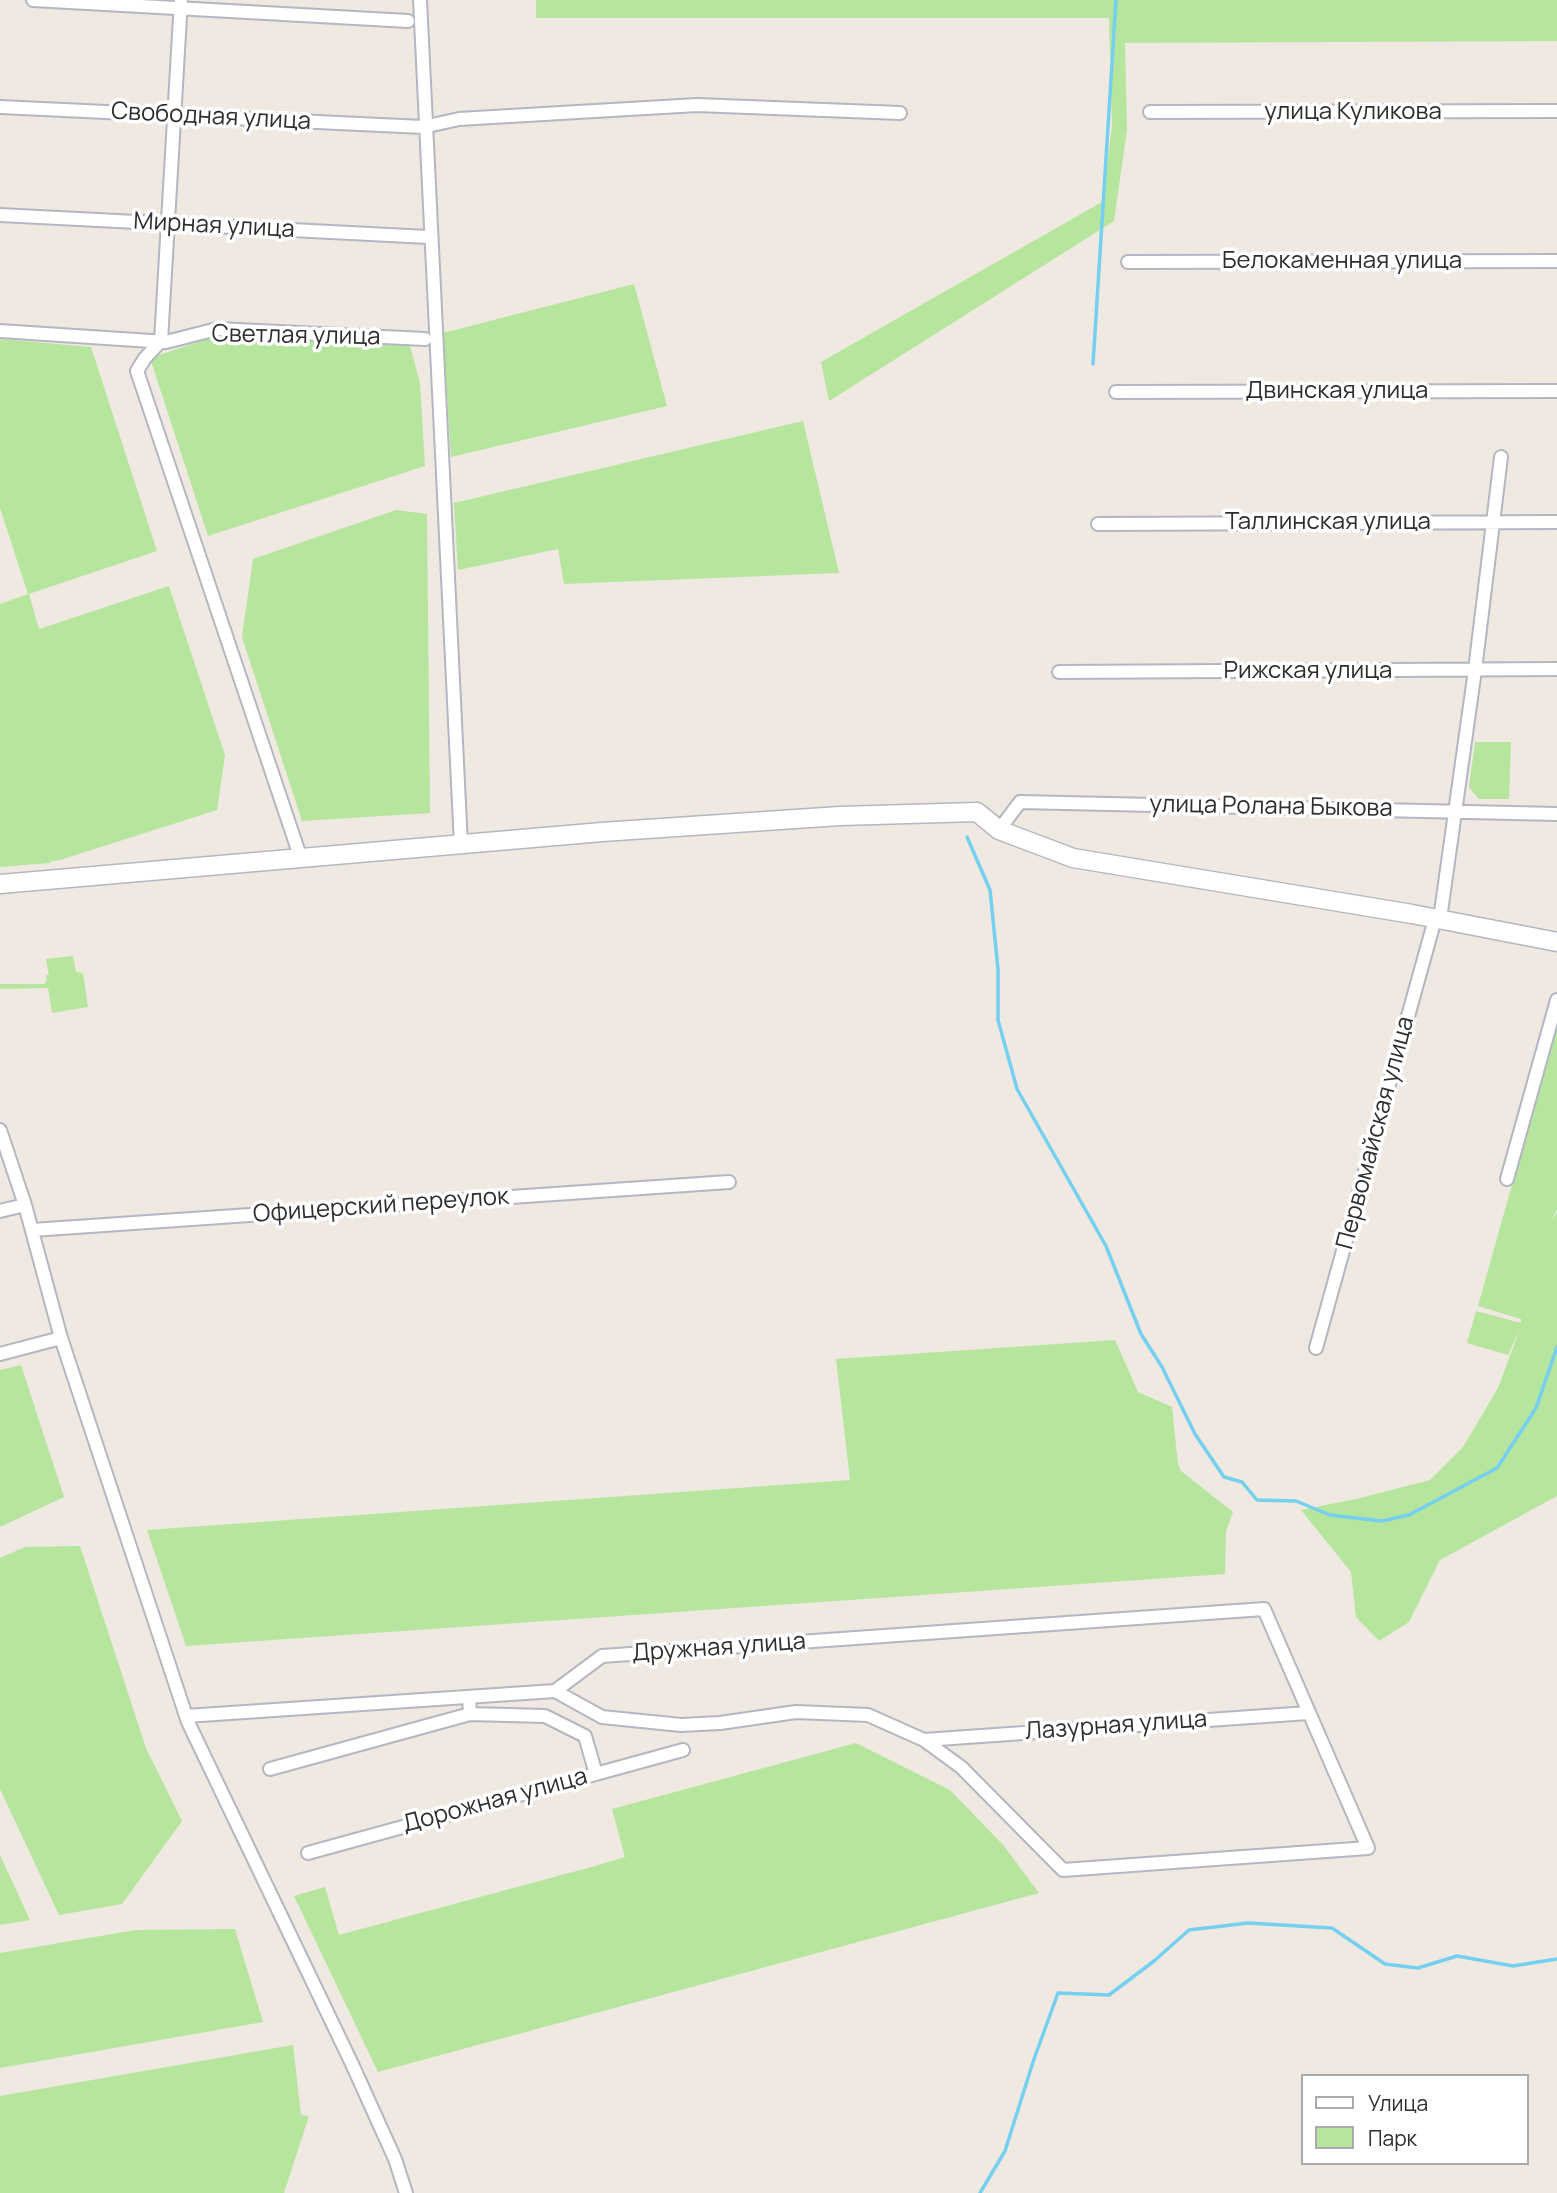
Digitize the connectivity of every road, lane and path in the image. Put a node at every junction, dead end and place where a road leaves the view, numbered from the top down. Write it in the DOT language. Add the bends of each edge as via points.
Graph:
graph roads {
  1 [pos="33,0"];
  2 [pos="420,0"];
  3 [pos="180,4"];
  4 [pos="408,21"];
  5 [pos="0,107"];
  6 [pos="1557,111"];
  7 [pos="1150,112"];
  8 [pos="900,113"];
  9 [pos="174,115"];
  10 [pos="0,215"];
  11 [pos="168,224"];
  12 [pos="428,237"];
  13 [pos="1557,261"];
  14 [pos="1128,262"];
  15 [pos="0,331"];
  16 [pos="425,339"];
  17 [pos="161,341"];
  18 [pos="1557,391"];
  19 [pos="1116,392"];
  20 [pos="1502,457"];
  21 [pos="1494,522"];
  22 [pos="1557,522"];
  23 [pos="1098,524"];
  24 [pos="1475,670"];
  25 [pos="1557,670"];
  26 [pos="1059,672"];
  27 [pos="1455,811"];
  28 [pos="1557,814"];
  29 [pos="999,830"];
  30 [pos="461,845"];
  31 [pos="301,859"];
  32 [pos="0,884"];
  33 [pos="1437,919"];
  34 [pos="1557,942"];
  35 [pos="1557,1000"];
  36 [pos="0,1130"];
  37 [pos="1507,1179"];
  38 [pos="729,1182"];
  39 [pos="25,1205"];
  40 [pos="1,1208"];
  41 [pos="32,1230"];
  42 [pos="61,1338"];
  43 [pos="1316,1348"];
  44 [pos="0,1354"];
  45 [pos="555,1691"];
  46 [pos="469,1697"];
  47 [pos="1308,1713"];
  48 [pos="470,1714"];
  49 [pos="186,1716"];
  50 [pos="924,1740"];
  51 [pos="683,1750"];
  52 [pos="270,1769"];
  53 [pos="596,1774"];
  54 [pos="307,1853"];
  55 [pos="406,2193"];
  1 -- 3 [label="street"];
  2 -- 30 [label="street"];
  3 -- 4 [label="street"];
  3 -- 9 [label="street"];
  5 -- 9 [label="street, Свободная улица"];
  6 -- 7 [label="street, улица Куликова"];
  8 -- 9 [label="street, Свободная улица" via="697,105 459,119 422,127"];
  9 -- 11 [label="street"];
  10 -- 11 [label="street, Мирная улица"];
  11 -- 12 [label="street, Мирная улица"];
  11 -- 17 [label="street"];
  13 -- 14 [label="street, Белокаменная улица"];
  15 -- 17 [label="street, Светлая улица"];
  16 -- 17 [label="street, Светлая улица" via="217,329"];
  17 -- 31 [label="street" via="137,371"];
  18 -- 19 [label="street, Двинская улица"];
  20 -- 21 [label="street, Первомайская улица"];
  21 -- 22 [label="street, Таллинская улица"];
  21 -- 23 [label="street, Таллинская улица"];
  21 -- 24 [label="street, Первомайская улица"];
  24 -- 25 [label="street, Рижская улица"];
  24 -- 26 [label="street, Рижская улица"];
  24 -- 27 [label="street, Первомайская улица"];
  27 -- 28 [label="street, улица Ролана Быкова"];
  27 -- 29 [label="street, улица Ролана Быкова" via="1020,802"];
  27 -- 33 [label="street, Первомайская улица"];
  29 -- 30 [label="street" via="977,812 826,817"];
  29 -- 33 [label="street" via="1073,858"];
  30 -- 31 [label="street"];
  31 -- 32 [label="street"];
  33 -- 34 [label="street"];
  33 -- 43 [label="street, Первомайская улица"];
  35 -- 37 [label="street"];
  36 -- 39 [label="street"];
  38 -- 41 [label="street, Офицерский переулок"];
  39 -- 40 [label="street"];
  39 -- 41 [label="street"];
  41 -- 42 [label="street"];
  42 -- 44 [label="street"];
  42 -- 49 [label="street"];
  45 -- 46 [label="street"];
  45 -- 50 [label="street" via="602,1717 681,1725 796,1712 868,1715"];
  45 -- 50 [label="street, Дружная улица" via="602,1656 1264,1609 1368,1848 1063,1870 961,1767"];
  46 -- 48 [label="street"];
  46 -- 49 [label="street"];
  47 -- 50 [label="street, Лазурная улица"];
  48 -- 52 [label="street"];
  48 -- 53 [label="street" via="545,1716 584,1736"];
  49 -- 55 [label="street" via="352,2064"];
  51 -- 53 [label="street, Дорожная улица"];
  53 -- 54 [label="street, Дорожная улица"];
}
